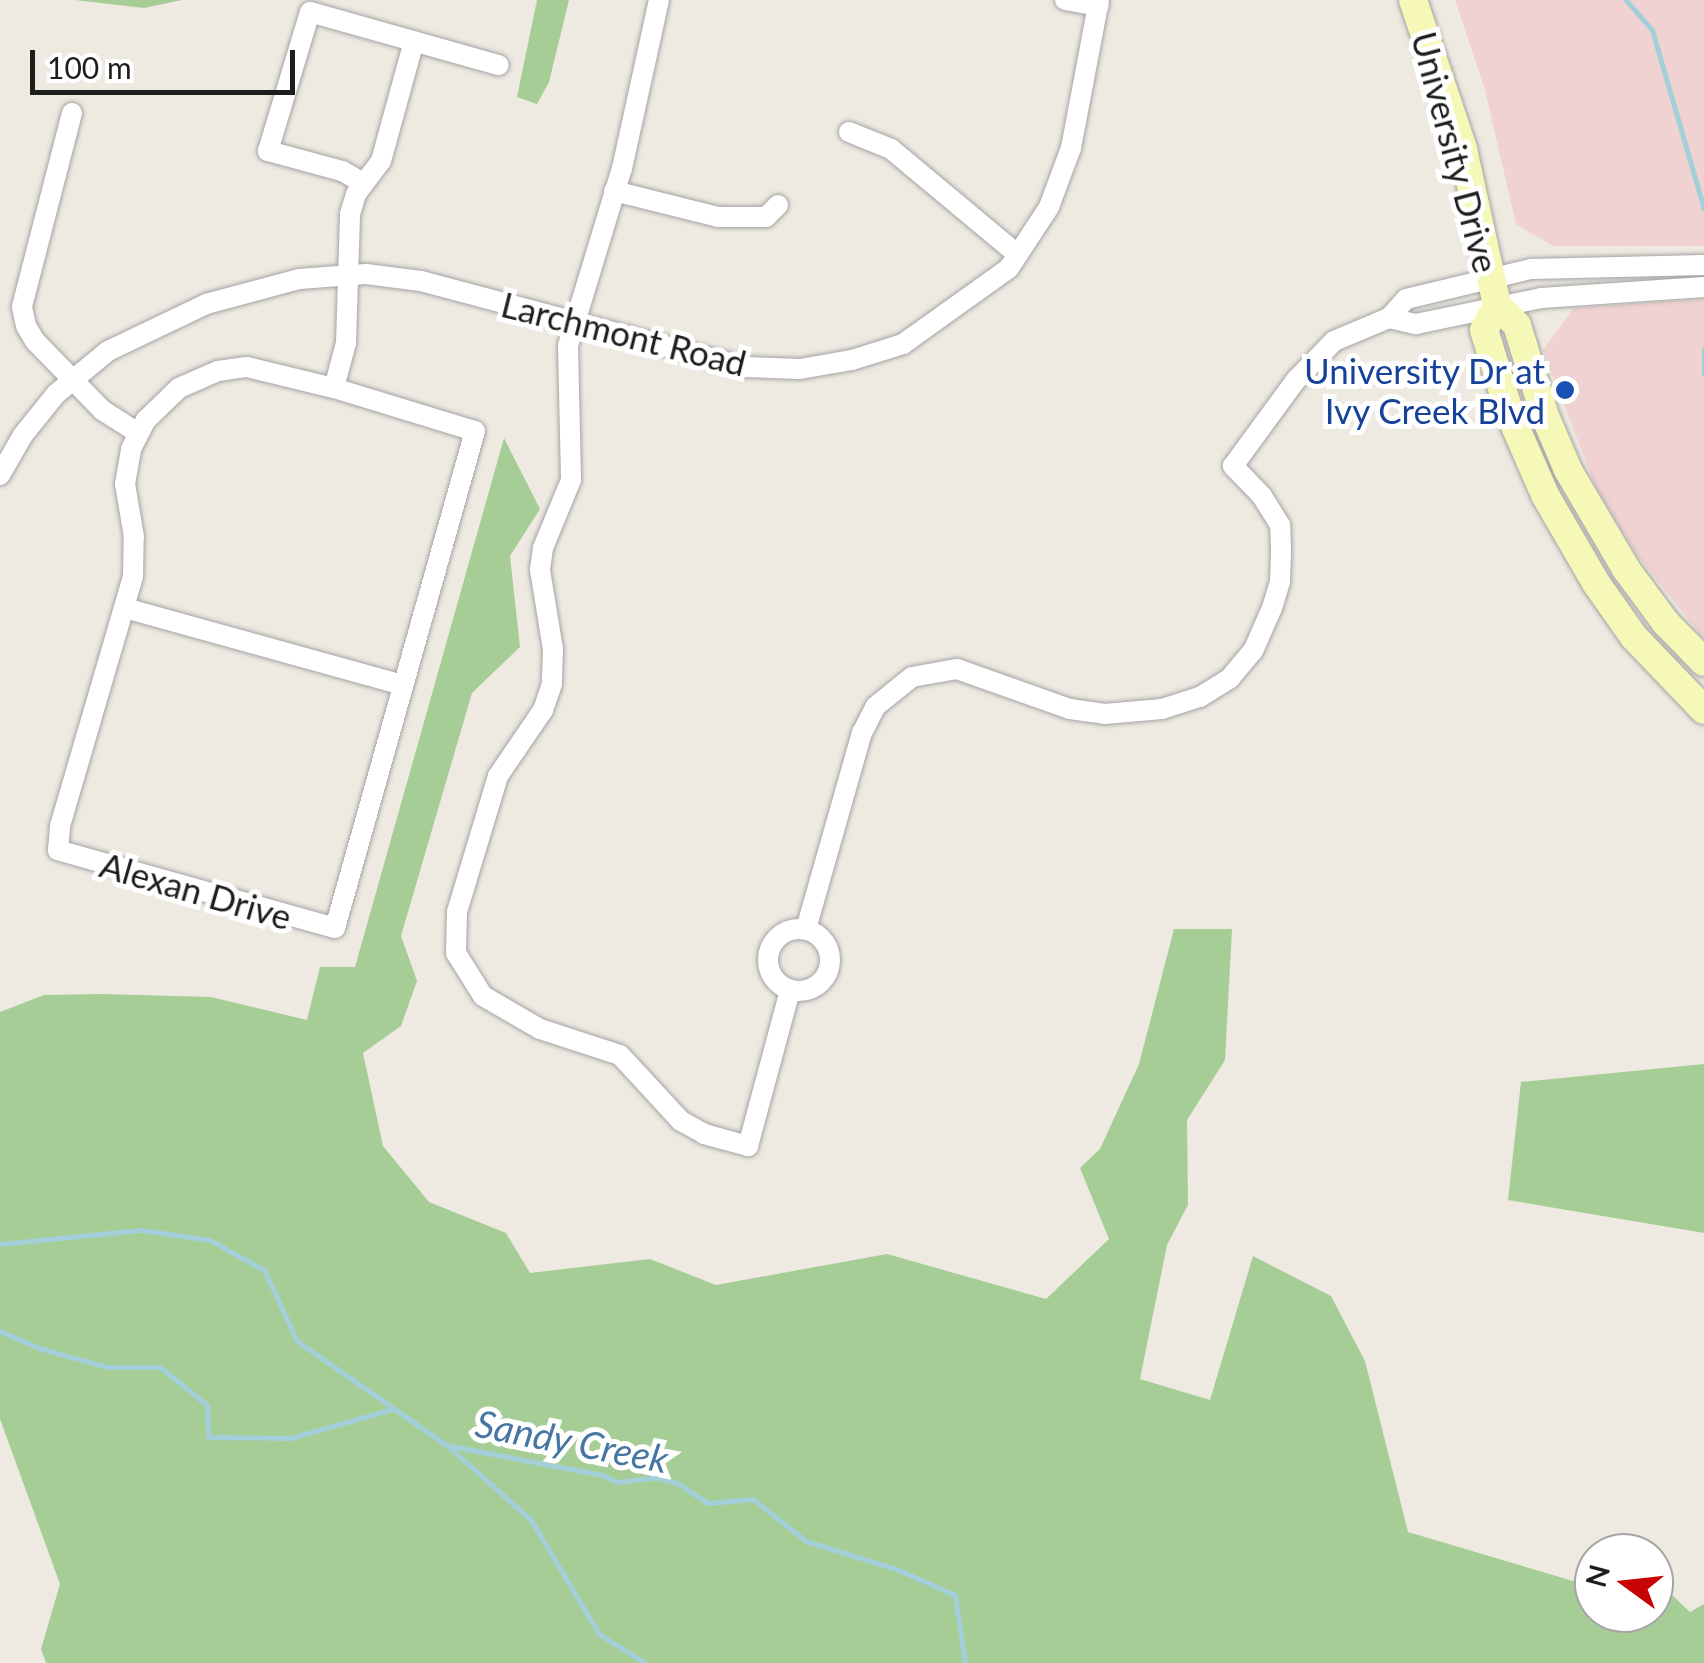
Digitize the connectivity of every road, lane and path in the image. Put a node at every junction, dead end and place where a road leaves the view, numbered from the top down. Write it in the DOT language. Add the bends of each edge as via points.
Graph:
graph roads {
  1 [pos="659,0"];
  2 [pos="1065,0"];
  3 [pos="1413,0"];
  4 [pos="1098,3"];
  5 [pos="414,40"];
  6 [pos="500,64"];
  7 [pos="72,113"];
  8 [pos="849,132"];
  9 [pos="364,183"];
  10 [pos="614,191"];
  11 [pos="778,206"];
  12 [pos="1018,255"];
  13 [pos="1704,265"];
  14 [pos="345,274"];
  15 [pos="1704,288"];
  16 [pos="1494,291"];
  17 [pos="574,323"];
  18 [pos="74,378"];
  19 [pos="334,388"];
  20 [pos="138,434"];
  21 [pos="0,474"];
  22 [pos="125,608"];
  23 [pos="1704,662"];
  24 [pos="402,685"];
  25 [pos="1704,710"];
  26 [pos="806,929"];
  27 [pos="790,990"];
  1 -- 10 [label="street"];
  2 -- 4 [label="street"];
  3 -- 16 [label="main road, University Drive" via="1447,94"];
  4 -- 12 [label="street, Larchmont Road" via="1062,177"];
  5 -- 6 [label="street"];
  5 -- 9 [label="street" via="381,161"];
  5 -- 9 [label="street" via="310,12 268,151"];
  7 -- 18 [label="street" via="22,306 35,342"];
  8 -- 12 [label="street" via="891,149"];
  9 -- 14 [label="street" via="350,214"];
  10 -- 11 [label="street" via="718,217 766,217"];
  10 -- 17 [label="street"];
  12 -- 17 [label="street, Larchmont Road" via="990,286 903,344 800,369 744,367"];
  13 -- 16 [label="street" via="1540,267"];
  14 -- 17 [label="street, Larchmont Road" via="420,281"];
  14 -- 18 [label="street, Larchmont Road" via="272,284 206,304 128,339"];
  14 -- 19 [label="street" via="346,342"];
  15 -- 16 [label="street"];
  16 -- 23 [label="main road, University Drive" via="1518,326 1545,416 1598,527 1666,623"];
  16 -- 25 [label="main road, University Drive" via="1484,330 1545,495 1634,637"];
  16 -- 26 [label="street" via="1416,324 1389,318 1349,332 1314,359 1233,466 1280,525 1281,549 1272,608 1253,651 1230,678 1162,709 1106,714 957,669 912,677 876,706 862,733"];
  17 -- 27 [label="street" via="566,384 571,480 540,570 552,684 543,710 498,776 457,912 456,953 484,996 540,1029 620,1056 681,1121 748,1146"];
  18 -- 20 [label="street" via="102,410"];
  18 -- 21 [label="street, Larchmont Road" via="23,435"];
  19 -- 20 [label="street, Alexan Drive" via="247,367 218,371 166,398"];
  19 -- 24 [label="street, Alexan Drive" via="476,431"];
  20 -- 22 [label="street, Alexan Drive" via="125,484 135,555"];
  22 -- 24 [label="street"];
  22 -- 24 [label="street, Alexan Drive" via="58,850 334,928"];
  26 -- 27 [label="street" via="776,938 768,958 773,978"];
  26 -- 27 [label="street" via="823,939 830,968 819,985"];
}
